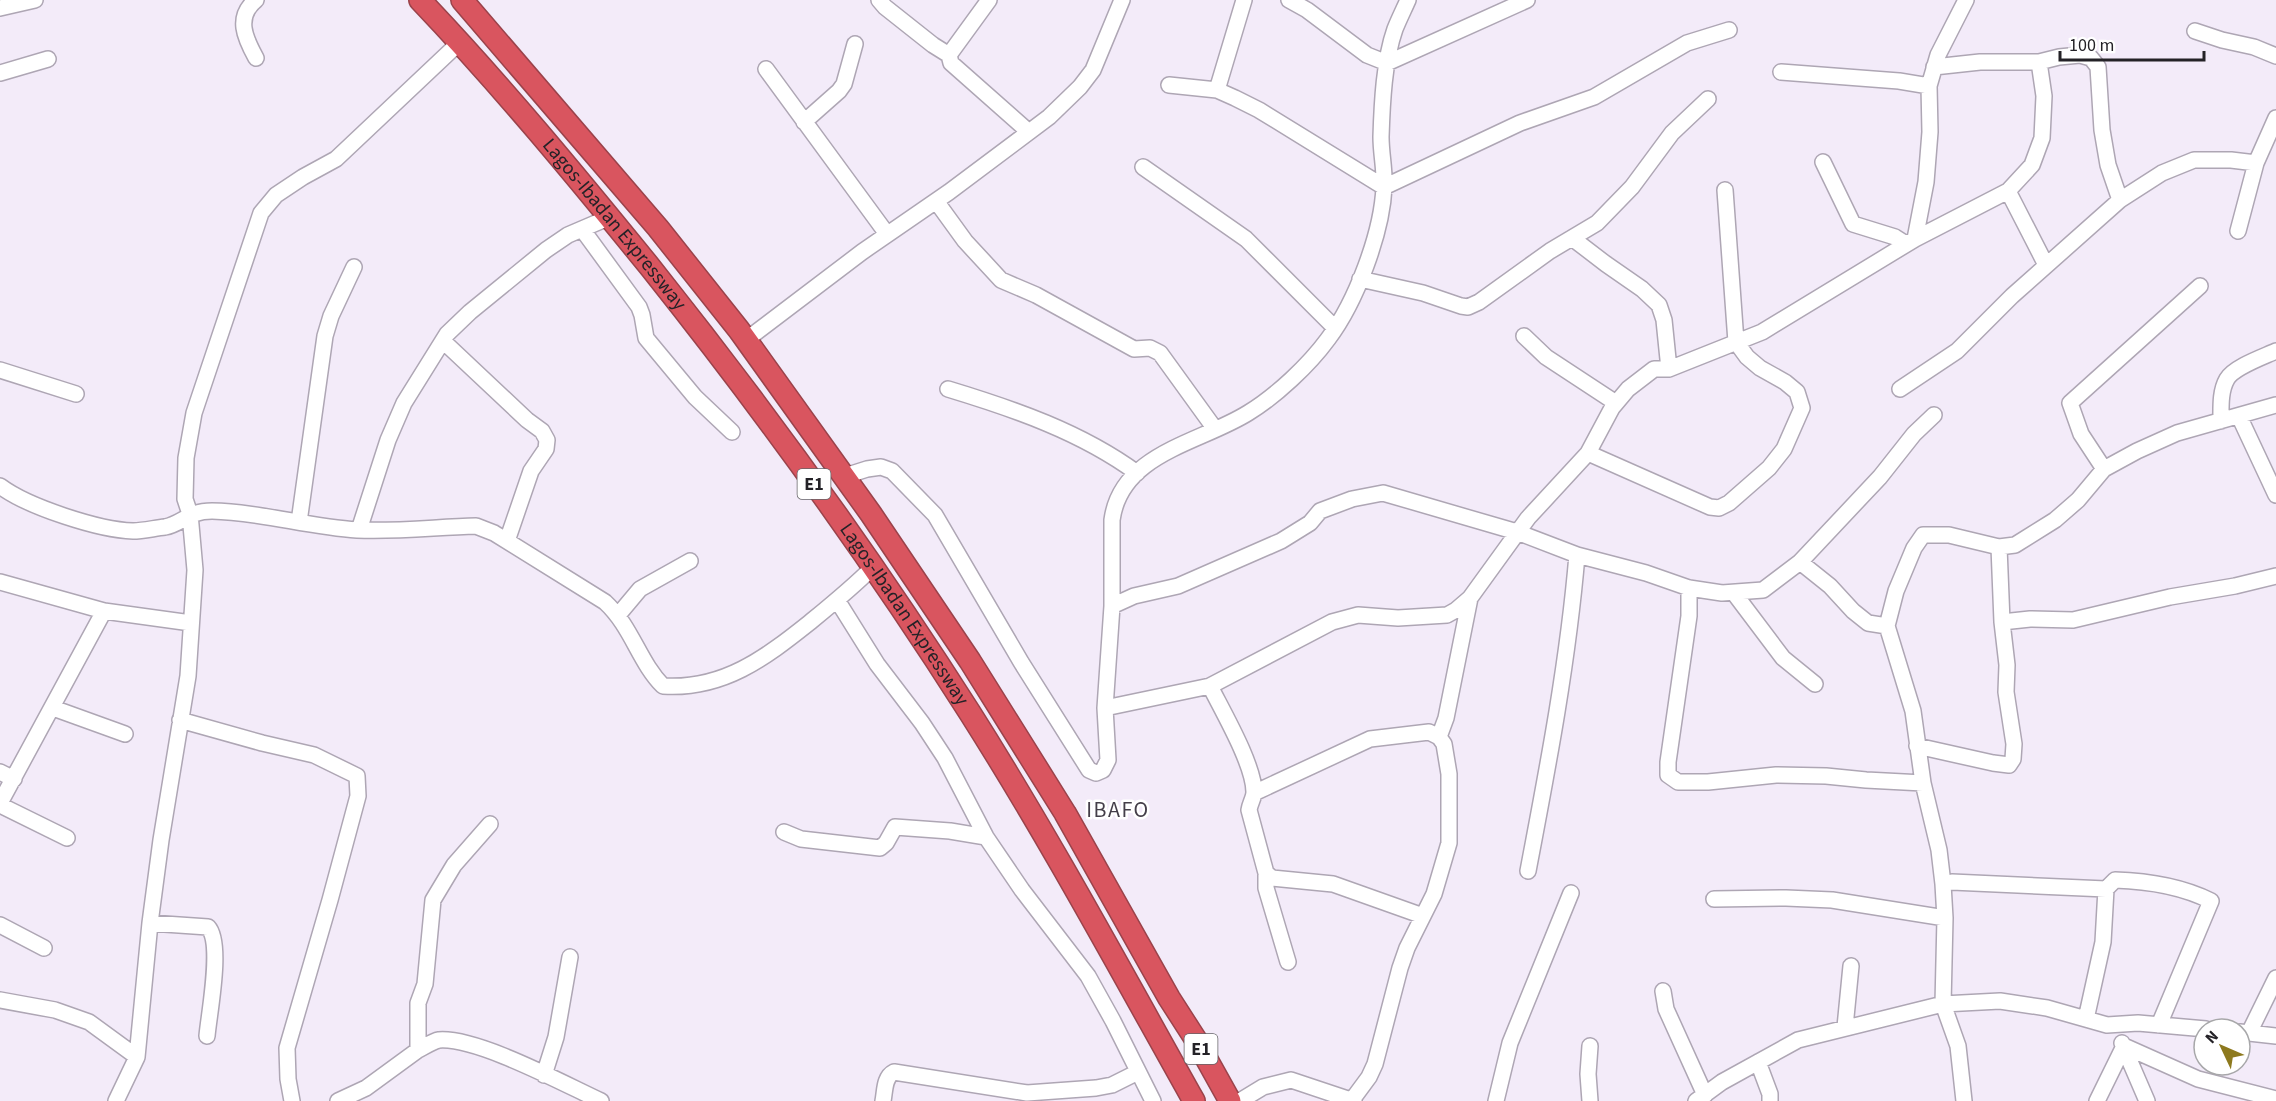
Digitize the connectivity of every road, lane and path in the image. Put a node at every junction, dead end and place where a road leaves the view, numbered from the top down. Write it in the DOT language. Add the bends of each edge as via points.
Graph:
graph roads {
  1 [pos="35,0"];
  2 [pos="256,0"];
  3 [pos="420,0"];
  4 [pos="462,0"];
  5 [pos="879,0"];
  6 [pos="989,0"];
  7 [pos="1122,0"];
  8 [pos="1244,0"];
  9 [pos="1289,0"];
  10 [pos="1408,0"];
  11 [pos="1527,0"];
  12 [pos="1966,0"];
  13 [pos="0,8"];
  14 [pos="1729,30"];
  15 [pos="2195,31"];
  16 [pos="460,42"];
  17 [pos="855,44"];
  18 [pos="949,55"];
  19 [pos="2276,56"];
  20 [pos="256,58"];
  21 [pos="48,59"];
  22 [pos="2039,62"];
  23 [pos="1387,63"];
  24 [pos="1934,67"];
  25 [pos="766,69"];
  26 [pos="1781,72"];
  27 [pos="0,73"];
  28 [pos="1169,85"];
  29 [pos="1929,86"];
  30 [pos="1217,90"];
  31 [pos="1708,99"];
  32 [pos="2276,117"];
  33 [pos="804,122"];
  34 [pos="1029,132"];
  35 [pos="1823,162"];
  36 [pos="2256,163"];
  37 [pos="1143,167"];
  38 [pos="1384,187"];
  39 [pos="1725,190"];
  40 [pos="2008,191"];
  41 [pos="2120,200"];
  42 [pos="936,201"];
  43 [pos="610,218"];
  44 [pos="582,229"];
  45 [pos="2238,231"];
  46 [pos="887,234"];
  47 [pos="1572,238"];
  48 [pos="1910,241"];
  49 [pos="2046,265"];
  50 [pos="354,267"];
  51 [pos="1360,279"];
  52 [pos="2200,286"];
  53 [pos="1335,328"];
  54 [pos="1524,336"];
  55 [pos="746,340"];
  56 [pos="443,341"];
  57 [pos="1736,342"];
  58 [pos="2276,352"];
  59 [pos="1669,369"];
  60 [pos="0,370"];
  61 [pos="948,389"];
  62 [pos="1900,390"];
  63 [pos="76,394"];
  64 [pos="1616,403"];
  65 [pos="2276,405"];
  66 [pos="1934,415"];
  67 [pos="2239,416"];
  68 [pos="2222,421"];
  69 [pos="1215,429"];
  70 [pos="732,432"];
  71 [pos="1588,453"];
  72 [pos="2104,469"];
  73 [pos="1137,473"];
  74 [pos="845,476"];
  75 [pos="0,486"];
  76 [pos="2276,495"];
  77 [pos="190,514"];
  78 [pos="299,522"];
  79 [pos="359,530"];
  80 [pos="1517,532"];
  81 [pos="507,541"];
  82 [pos="2000,547"];
  83 [pos="1577,555"];
  84 [pos="690,561"];
  85 [pos="1800,562"];
  86 [pos="872,568"];
  87 [pos="2276,576"];
  88 [pos="0,582"];
  89 [pos="1689,588"];
  90 [pos="1734,592"];
  91 [pos="1470,598"];
  92 [pos="837,600"];
  93 [pos="1112,606"];
  94 [pos="104,611"];
  95 [pos="618,614"];
  96 [pos="2002,622"];
  97 [pos="190,623"];
  98 [pos="1887,626"];
  99 [pos="1815,684"];
  100 [pos="1210,686"];
  101 [pos="52,708"];
  102 [pos="1105,708"];
  103 [pos="180,720"];
  104 [pos="124,734"];
  105 [pos="1439,736"];
  106 [pos="1917,746"];
  107 [pos="0,772"];
  108 [pos="14,779"];
  109 [pos="1923,783"];
  110 [pos="1254,793"];
  111 [pos="0,804"];
  112 [pos="490,824"];
  113 [pos="784,832"];
  114 [pos="986,837"];
  115 [pos="67,838"];
  116 [pos="1528,871"];
  117 [pos="1266,873"];
  118 [pos="1943,884"];
  119 [pos="2106,889"];
  120 [pos="1571,893"];
  121 [pos="1714,899"];
  122 [pos="1423,916"];
  123 [pos="1945,918"];
  124 [pos="150,923"];
  125 [pos="0,925"];
  126 [pos="44,948"];
  127 [pos="570,957"];
  128 [pos="1288,962"];
  129 [pos="1851,966"];
  130 [pos="2276,978"];
  131 [pos="1663,991"];
  132 [pos="0,1000"];
  133 [pos="1943,1004"];
  134 [pos="2086,1019"];
  135 [pos="2252,1020"];
  136 [pos="2159,1025"];
  137 [pos="2114,1026"];
  138 [pos="1845,1027"];
  139 [pos="2192,1028"];
  140 [pos="2252,1033"];
  141 [pos="207,1036"];
  142 [pos="2276,1036"];
  143 [pos="1590,1046"];
  144 [pos="2124,1046"];
  145 [pos="418,1050"];
  146 [pos="137,1058"];
  147 [pos="1758,1062"];
  148 [pos="1138,1072"];
  149 [pos="543,1075"];
  150 [pos="1700,1098"];
  151 [pos="122,1099"];
  152 [pos="2276,1099"];
  153 [pos="1353,1100"];
  154 [pos="292,1101"];
  155 [pos="338,1101"];
  156 [pos="601,1101"];
  157 [pos="883,1101"];
  158 [pos="1153,1101"];
  159 [pos="1194,1101"];
  160 [pos="1230,1101"];
  161 [pos="1240,1101"];
  162 [pos="1496,1101"];
  163 [pos="1590,1101"];
  164 [pos="1770,1101"];
  165 [pos="1964,1101"];
  166 [pos="2097,1101"];
  167 [pos="2147,1101"];
  1 -- 13 [label="street"];
  2 -- 20 [label="street" via="246,11 244,25"];
  3 -- 16 [label="highway, Lagos-Ibadan Expressway / E1"];
  4 -- 55 [label="highway, Lagos-Ibadan Expressway / E1" via="658,228"];
  5 -- 18 [label="street"];
  6 -- 18 [label="street"];
  7 -- 34 [label="street" via="1093,70 1080,87"];
  8 -- 30 [label="street"];
  9 -- 23 [label="street" via="1367,55"];
  10 -- 23 [label="street"];
  11 -- 23 [label="street"];
  12 -- 24 [label="street"];
  14 -- 38 [label="street" via="1687,43 1594,97 1520,123"];
  15 -- 19 [label="street"];
  16 -- 43 [label="highway, Lagos-Ibadan Expressway / E1"];
  16 -- 77 [label="street" via="336,159 276,195 261,213 194,413 186,458 185,499"];
  17 -- 33 [label="street" via="844,84"];
  18 -- 34 [label="street" via="957,69"];
  21 -- 27 [label="street"];
  22 -- 24 [label="street"];
  22 -- 40 [label="street" via="2044,96 2042,138 2032,165"];
  22 -- 41 [label="street" via="2080,55 2091,58 2098,67 2102,130"];
  23 -- 38 [label="street" via="1381,138"];
  24 -- 29 [label="street"];
  25 -- 33 [label="street"];
  26 -- 29 [label="street"];
  28 -- 30 [label="street"];
  29 -- 48 [label="street" via="1926,182"];
  30 -- 38 [label="street" via="1259,110"];
  31 -- 47 [label="street" via="1672,133 1617,204 1597,223"];
  32 -- 36 [label="street"];
  33 -- 46 [label="street"];
  34 -- 42 [label="street"];
  35 -- 48 [label="street" via="1853,224"];
  36 -- 41 [label="street" via="2194,160 2162,173"];
  36 -- 45 [label="street"];
  37 -- 53 [label="street" via="1246,240"];
  38 -- 51 [label="street" via="1377,235"];
  39 -- 57 [label="street"];
  40 -- 48 [label="street"];
  40 -- 49 [label="street"];
  41 -- 49 [label="street"];
  42 -- 46 [label="street"];
  42 -- 69 [label="street" via="965,241 1001,280 1134,349 1150,348 1160,353"];
  43 -- 44 [label="street"];
  43 -- 86 [label="highway, Lagos-Ibadan Expressway / E1" via="745,390"];
  44 -- 56 [label="street" via="546,250 470,312"];
  44 -- 70 [label="street" via="639,307 646,338 695,397"];
  46 -- 55 [label="street"];
  47 -- 51 [label="street" via="1468,307"];
  47 -- 59 [label="street" via="1659,305"];
  48 -- 57 [label="street" via="1780,322"];
  49 -- 62 [label="street" via="1957,351"];
  50 -- 78 [label="street" via="325,336"];
  51 -- 53 [label="street"];
  52 -- 72 [label="street" via="2070,403 2081,434"];
  53 -- 69 [label="street" via="1329,339 1276,392 1249,412"];
  54 -- 64 [label="street" via="1546,357"];
  55 -- 74 [label="highway, Lagos-Ibadan Expressway / E1"];
  56 -- 79 [label="street" via="404,403"];
  56 -- 81 [label="street" via="542,431 547,440 546,449 527,480"];
  57 -- 59 [label="street"];
  57 -- 71 [label="street" via="1760,368 1797,392 1802,408 1784,450 1730,503 1710,507"];
  58 -- 68 [label="street" via="2227,378 2221,397"];
  59 -- 64 [label="street" via="1654,369"];
  60 -- 63 [label="street"];
  61 -- 73 [label="street" via="1045,423 1116,458"];
  64 -- 71 [label="street"];
  65 -- 67 [label="street"];
  66 -- 85 [label="street"];
  67 -- 68 [label="street"];
  67 -- 76 [label="street"];
  68 -- 72 [label="street" via="2177,433"];
  69 -- 73 [label="street" via="1166,451"];
  71 -- 80 [label="street"];
  72 -- 82 [label="street" via="2078,501 2055,520 2015,545"];
  73 -- 93 [label="street" via="1120,492 1114,507"];
  74 -- 102 [label="street" via="881,467 892,471 935,515 1021,662 1089,770 1096,772 1103,770 1108,760"];
  74 -- 160 [label="highway, Lagos-Ibadan Expressway / E1" via="963,651 1065,813"];
  75 -- 77 [label="street" via="91,525 123,530 169,526"];
  77 -- 78 [label="street" via="243,513"];
  77 -- 97 [label="street" via="195,570"];
  78 -- 79 [label="street"];
  79 -- 81 [label="street" via="476,526"];
  80 -- 83 [label="street"];
  80 -- 91 [label="street"];
  80 -- 93 [label="street" via="1383,493 1320,511 1310,524 1281,541 1178,586 1134,596"];
  81 -- 95 [label="street" via="597,596"];
  82 -- 96 [label="street"];
  82 -- 98 [label="street" via="1949,535 1923,535 1896,591"];
  83 -- 89 [label="street"];
  83 -- 116 [label="street" via="1561,691"];
  84 -- 95 [label="street" via="640,589"];
  85 -- 90 [label="street" via="1763,590"];
  85 -- 98 [label="street" via="1868,623"];
  86 -- 92 [label="street"];
  86 -- 159 [label="highway, Lagos-Ibadan Expressway / E1" via="1008,774"];
  87 -- 96 [label="street" via="2073,620"];
  88 -- 94 [label="street"];
  89 -- 90 [label="street"];
  89 -- 109 [label="street" via="1689,616 1668,775 1678,782 1786,775"];
  90 -- 99 [label="street" via="1783,658"];
  91 -- 100 [label="street" via="1447,615 1358,615 1332,622"];
  91 -- 105 [label="street"];
  92 -- 95 [label="street" via="755,664 718,680 677,687 663,686 652,675"];
  92 -- 114 [label="street" via="877,664 945,758"];
  93 -- 102 [label="street"];
  94 -- 97 [label="street"];
  94 -- 101 [label="street"];
  96 -- 106 [label="street" via="2014,744 2009,765"];
  97 -- 103 [label="street" via="188,676"];
  98 -- 106 [label="street" via="1913,711"];
  100 -- 102 [label="street"];
  100 -- 110 [label="street" via="1249,766"];
  101 -- 104 [label="street"];
  101 -- 108 [label="street"];
  103 -- 124 [label="street"];
  103 -- 154 [label="street" via="314,755 357,776 357,796 287,1047"];
  105 -- 110 [label="street" via="1415,732 1370,739"];
  105 -- 122 [label="street" via="1449,774 1449,843"];
  106 -- 109 [label="street"];
  107 -- 108 [label="street"];
  108 -- 111 [label="street"];
  109 -- 118 [label="street"];
  110 -- 117 [label="street" via="1249,810"];
  111 -- 115 [label="street"];
  112 -- 145 [label="street" via="454,865 433,900 425,984 418,1003"];
  113 -- 114 [label="street" via="801,839 880,848 895,827"];
  114 -- 148 [label="street" via="1088,976"];
  117 -- 122 [label="street" via="1272,878 1334,884"];
  117 -- 128 [label="street" via="1266,888"];
  118 -- 119 [label="street"];
  118 -- 123 [label="street"];
  119 -- 134 [label="street" via="2103,942"];
  119 -- 136 [label="street" via="2115,880 2139,880 2189,891 2211,901"];
  120 -- 162 [label="street" via="1510,1043"];
  121 -- 123 [label="street" via="1832,900"];
  122 -- 153 [label="street" via="1400,968 1375,1064"];
  123 -- 133 [label="street"];
  124 -- 141 [label="street" via="208,927 213,932 216,948"];
  124 -- 146 [label="street"];
  125 -- 126 [label="street"];
  127 -- 149 [label="street" via="555,1037"];
  129 -- 138 [label="street"];
  130 -- 135 [label="street"];
  131 -- 150 [label="street" via="1666,1009"];
  132 -- 146 [label="street" via="55,1010 89,1022"];
  133 -- 134 [label="street" via="2022,1003"];
  133 -- 138 [label="street"];
  133 -- 165 [label="street" via="1958,1046"];
  134 -- 137 [label="street"];
  136 -- 137 [label="street"];
  136 -- 139 [label="street"];
  137 -- 144 [label="street"];
  138 -- 147 [label="street" via="1798,1040"];
  140 -- 142 [label="street"];
  143 -- 163 [label="street"];
  144 -- 152 [label="street" via="2198,1079"];
  144 -- 166 [label="street"];
  144 -- 167 [label="street"];
  145 -- 149 [label="street" via="438,1040 466,1042"];
  145 -- 155 [label="street" via="366,1088"];
  146 -- 151 [label="street"];
  147 -- 150 [label="street"];
  147 -- 164 [label="street"];
  148 -- 157 [label="street" via="1104,1087 1028,1093 894,1072 886,1081"];
  148 -- 158 [label="street"];
  149 -- 156 [label="street"];
  153 -- 161 [label="street" via="1291,1080 1263,1087"];
}
